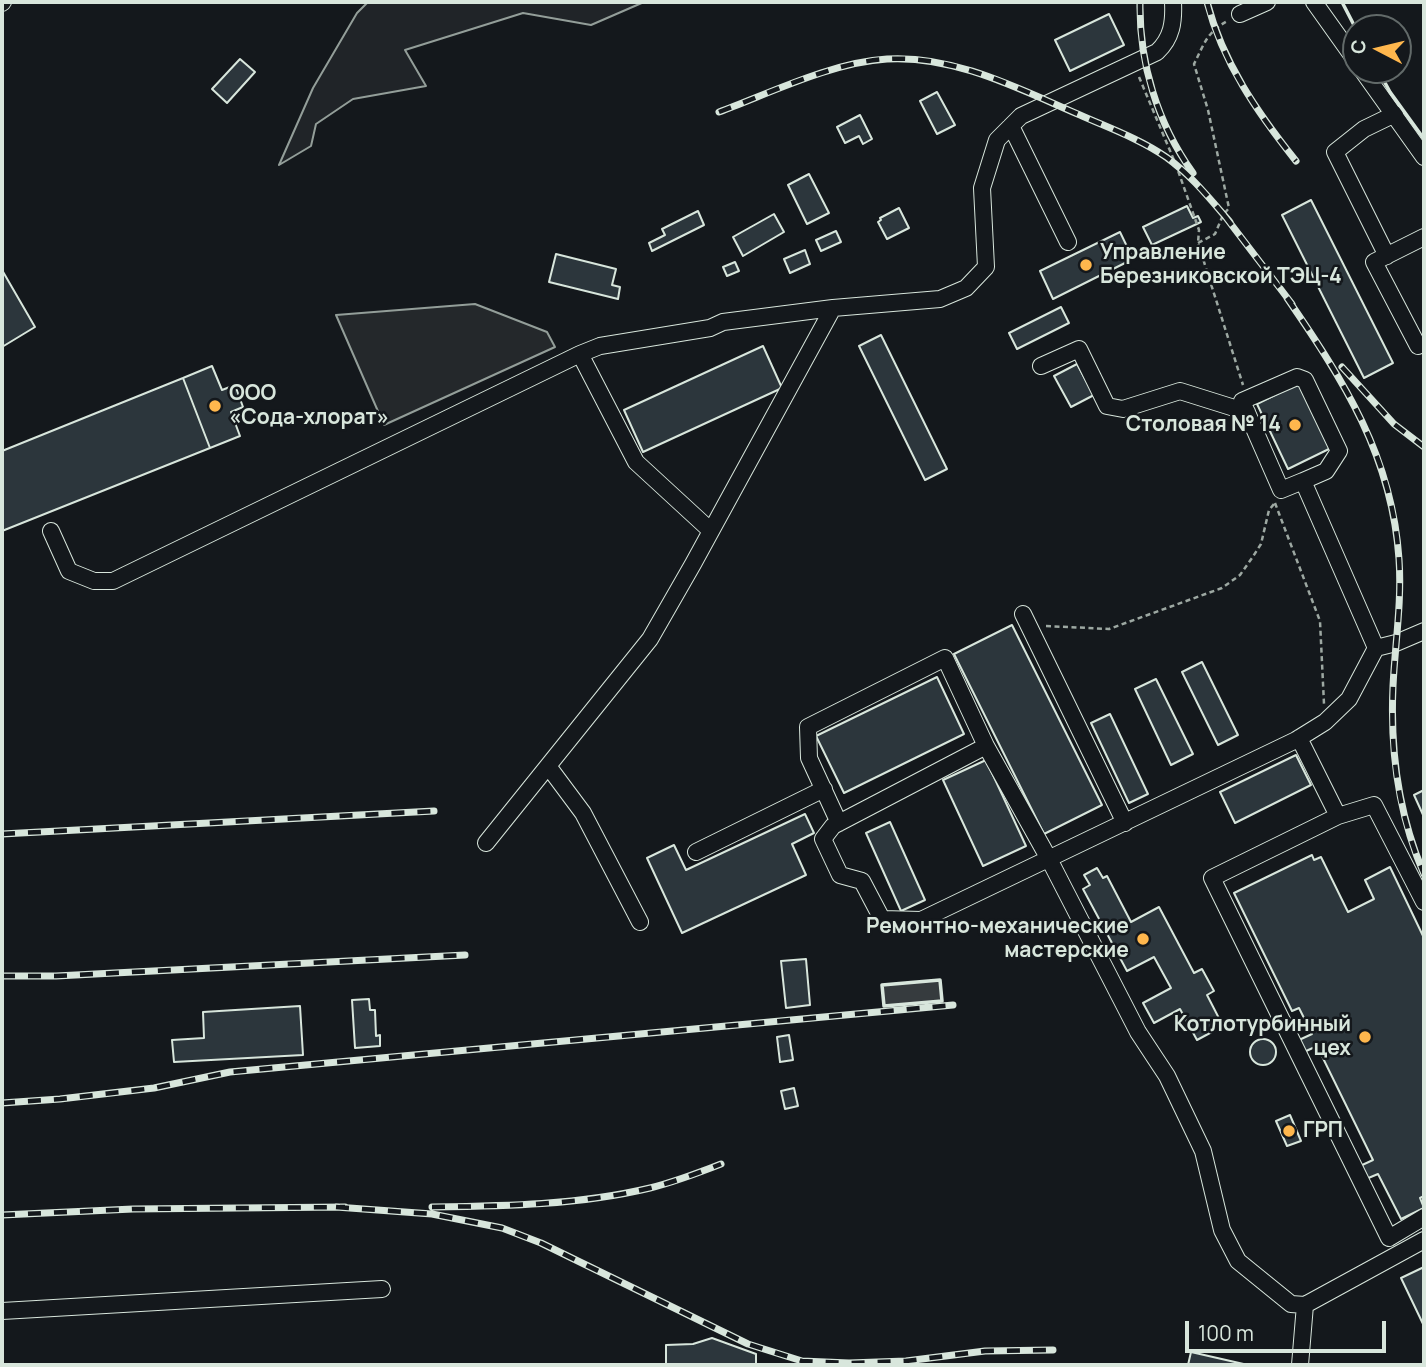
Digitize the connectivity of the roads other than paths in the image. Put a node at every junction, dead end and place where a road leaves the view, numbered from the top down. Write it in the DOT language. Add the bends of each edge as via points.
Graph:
graph roads {
  1 [pos="1173,2"];
  2 [pos="1267,2"];
  3 [pos="1314,2"];
  4 [pos="1240,14"];
  5 [pos="1342,41"];
  6 [pos="1372,84"];
  7 [pos="1395,114"];
  8 [pos="1011,126"];
  9 [pos="1424,157"];
  10 [pos="1424,237"];
  11 [pos="1069,242"];
  12 [pos="1387,256"];
  13 [pos="833,308"];
  14 [pos="1418,346"];
  15 [pos="580,354"];
  16 [pos="1041,366"];
  17 [pos="1247,405"];
  18 [pos="1303,481"];
  19 [pos="51,531"];
  20 [pos="711,531"];
  21 [pos="1026,620"];
  22 [pos="1424,631"];
  23 [pos="1376,648"];
  24 [pos="1298,738"];
  25 [pos="986,746"];
  26 [pos="548,766"];
  27 [pos="824,789"];
  28 [pos="1338,817"];
  29 [pos="839,822"];
  30 [pos="1125,823"];
  31 [pos="486,843"];
  32 [pos="696,852"];
  33 [pos="1049,859"];
  34 [pos="1424,902"];
  35 [pos="640,922"];
  36 [pos="1424,1217"];
  37 [pos="1424,1240"];
  38 [pos="382,1289"];
  39 [pos="1305,1305"];
  40 [pos="2,1311"];
  41 [pos="1300,1365"];
  1 -- 8 [label="street" via="1169,38 1157,52 1021,116"];
  2 -- 4 [label="street"];
  3 -- 5 [label="street"];
  6 -- 7 [label="street"];
  7 -- 9 [label="street"];
  7 -- 12 [label="street" via="1364,129 1335,152"];
  8 -- 11 [label="street"];
  8 -- 13 [label="street" via="997,140 982,188 986,267 966,288 940,299"];
  10 -- 12 [label="street"];
  12 -- 14 [label="street" via="1374,262"];
  13 -- 15 [label="street" via="723,322"];
  13 -- 20 [label="street"];
  15 -- 19 [label="street" via="113,581 94,581 69,571"];
  15 -- 20 [label="street" via="636,462"];
  16 -- 17 [label="street" via="1079,349 1107,407 1123,409 1180,391"];
  17 -- 18 [label="street" via="1278,497"];
  17 -- 18 [label="street" via="1297,377 1305,380 1339,451 1326,471"];
  18 -- 23 [label="street"];
  20 -- 26 [label="street" via="650,639"];
  21 -- 30 [label="street"];
  22 -- 23 [label="street"];
  23 -- 24 [label="street" via="1356,690 1325,722"];
  24 -- 28 [label="street"];
  24 -- 30 [label="street"];
  25 -- 27 [label="street" via="945,658 808,727 809,758"];
  25 -- 29 [label="street"];
  25 -- 33 [label="street"];
  26 -- 31 [label="street"];
  26 -- 35 [label="street" via="583,813"];
  27 -- 29 [label="street"];
  27 -- 32 [label="street"];
  28 -- 34 [label="street" via="1374,805"];
  28 -- 36 [label="street" via="1212,878 1389,1238"];
  29 -- 33 [label="street" via="822,839 840,875 862,881 882,919 921,920"];
  30 -- 33 [label="street"];
  33 -- 39 [label="street" via="1138,1032 1167,1076 1202,1151 1222,1230 1238,1261 1291,1304"];
  37 -- 39 [label="street"];
  38 -- 40 [label="street"];
  39 -- 41 [label="street"];
}
